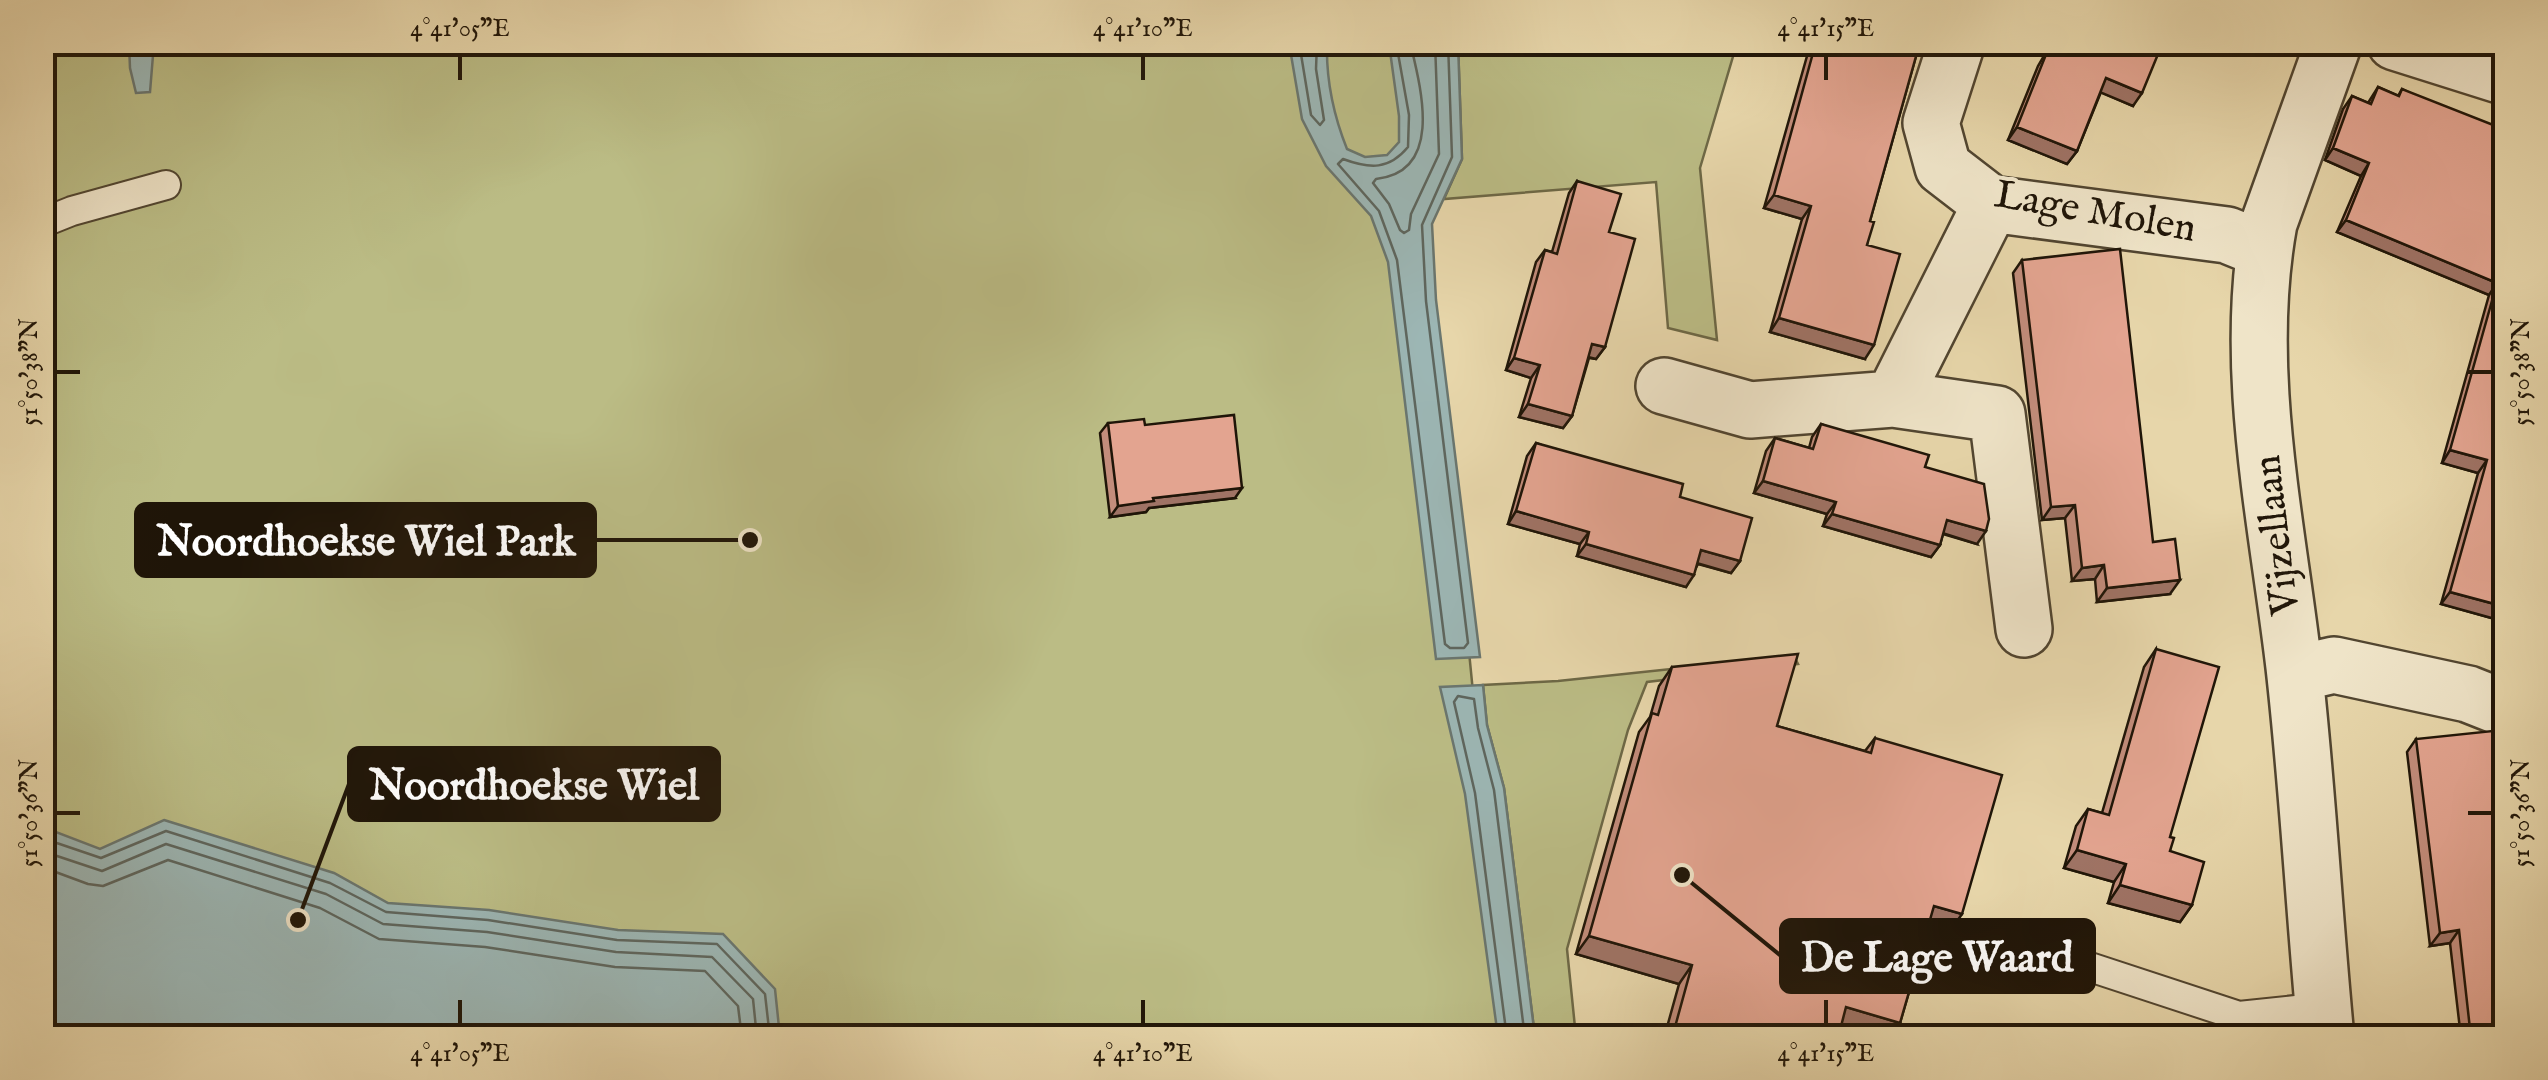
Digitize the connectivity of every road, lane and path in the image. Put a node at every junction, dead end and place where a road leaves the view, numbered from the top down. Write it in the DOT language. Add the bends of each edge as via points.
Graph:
graph roads {
  1 [pos="1957,42"];
  2 [pos="2334,42"];
  3 [pos="2395,42"];
  4 [pos="2506,77"];
  5 [pos="166,185"];
  6 [pos="1991,204"];
  7 [pos="42,224"];
  8 [pos="2264,250"];
  9 [pos="1664,386"];
  10 [pos="1893,399"];
  11 [pos="2024,628"];
  12 [pos="2295,674"];
  13 [pos="2506,709"];
  14 [pos="2026,946"];
  15 [pos="2324,1022"];
  1 -- 6 [label="street, Lage Molen" via="1931,123 1942,167"];
  2 -- 8 [label="street, Vijzellaan"];
  3 -- 4 [label="street"];
  5 -- 7 [label="lane"];
  6 -- 8 [label="street, Lage Molen" via="2227,236"];
  6 -- 10 [label="street"];
  8 -- 12 [label="street, Vijzellaan" via="2258,369"];
  9 -- 10 [label="street" via="1750,410"];
  10 -- 11 [label="street" via="1996,414"];
  12 -- 13 [label="street" via="2334,665 2468,694"];
  12 -- 15 [label="street, Vijzellaan"];
  14 -- 15 [label="lane" via="2239,1016"];
}
